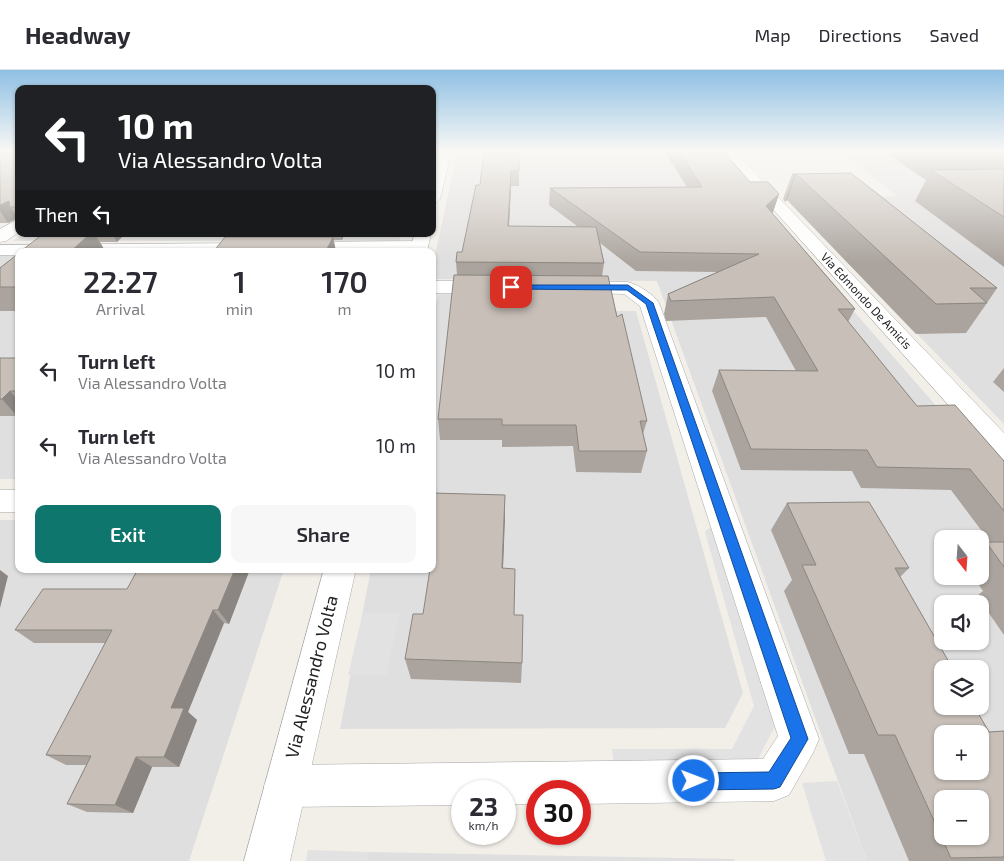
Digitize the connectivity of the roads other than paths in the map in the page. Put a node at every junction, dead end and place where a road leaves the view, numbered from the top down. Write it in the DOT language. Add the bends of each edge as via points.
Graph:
graph roads {
  1 [pos="762,189"];
  2 [pos="15,227"];
  3 [pos="0,237"];
  4 [pos="420,244"];
  5 [pos="186,248"];
  6 [pos="0,250"];
  7 [pos="15,250"];
  8 [pos="436,287"];
  9 [pos="511,287"];
  10 [pos="550,288"];
  11 [pos="1004,450"];
  12 [pos="0,501"];
  13 [pos="15,501"];
  14 [pos="339,573"];
  15 [pos="285,786"];
  16 [pos="267,861"];
  1 -- 11 [label="street, Via Edmondo De Amicis"];
  2 -- 3 [label="street"];
  4 -- 5 [label="street"];
  6 -- 7 [label="street"];
  8 -- 9 [label="street"];
  10 -- 15 [label="street" via="628,288 649,303 799,739 774,780"];
  12 -- 13 [label="street"];
  14 -- 15 [label="street, Via Alessandro Volta"];
  15 -- 16 [label="street, Via Alessandro Volta"];
}
